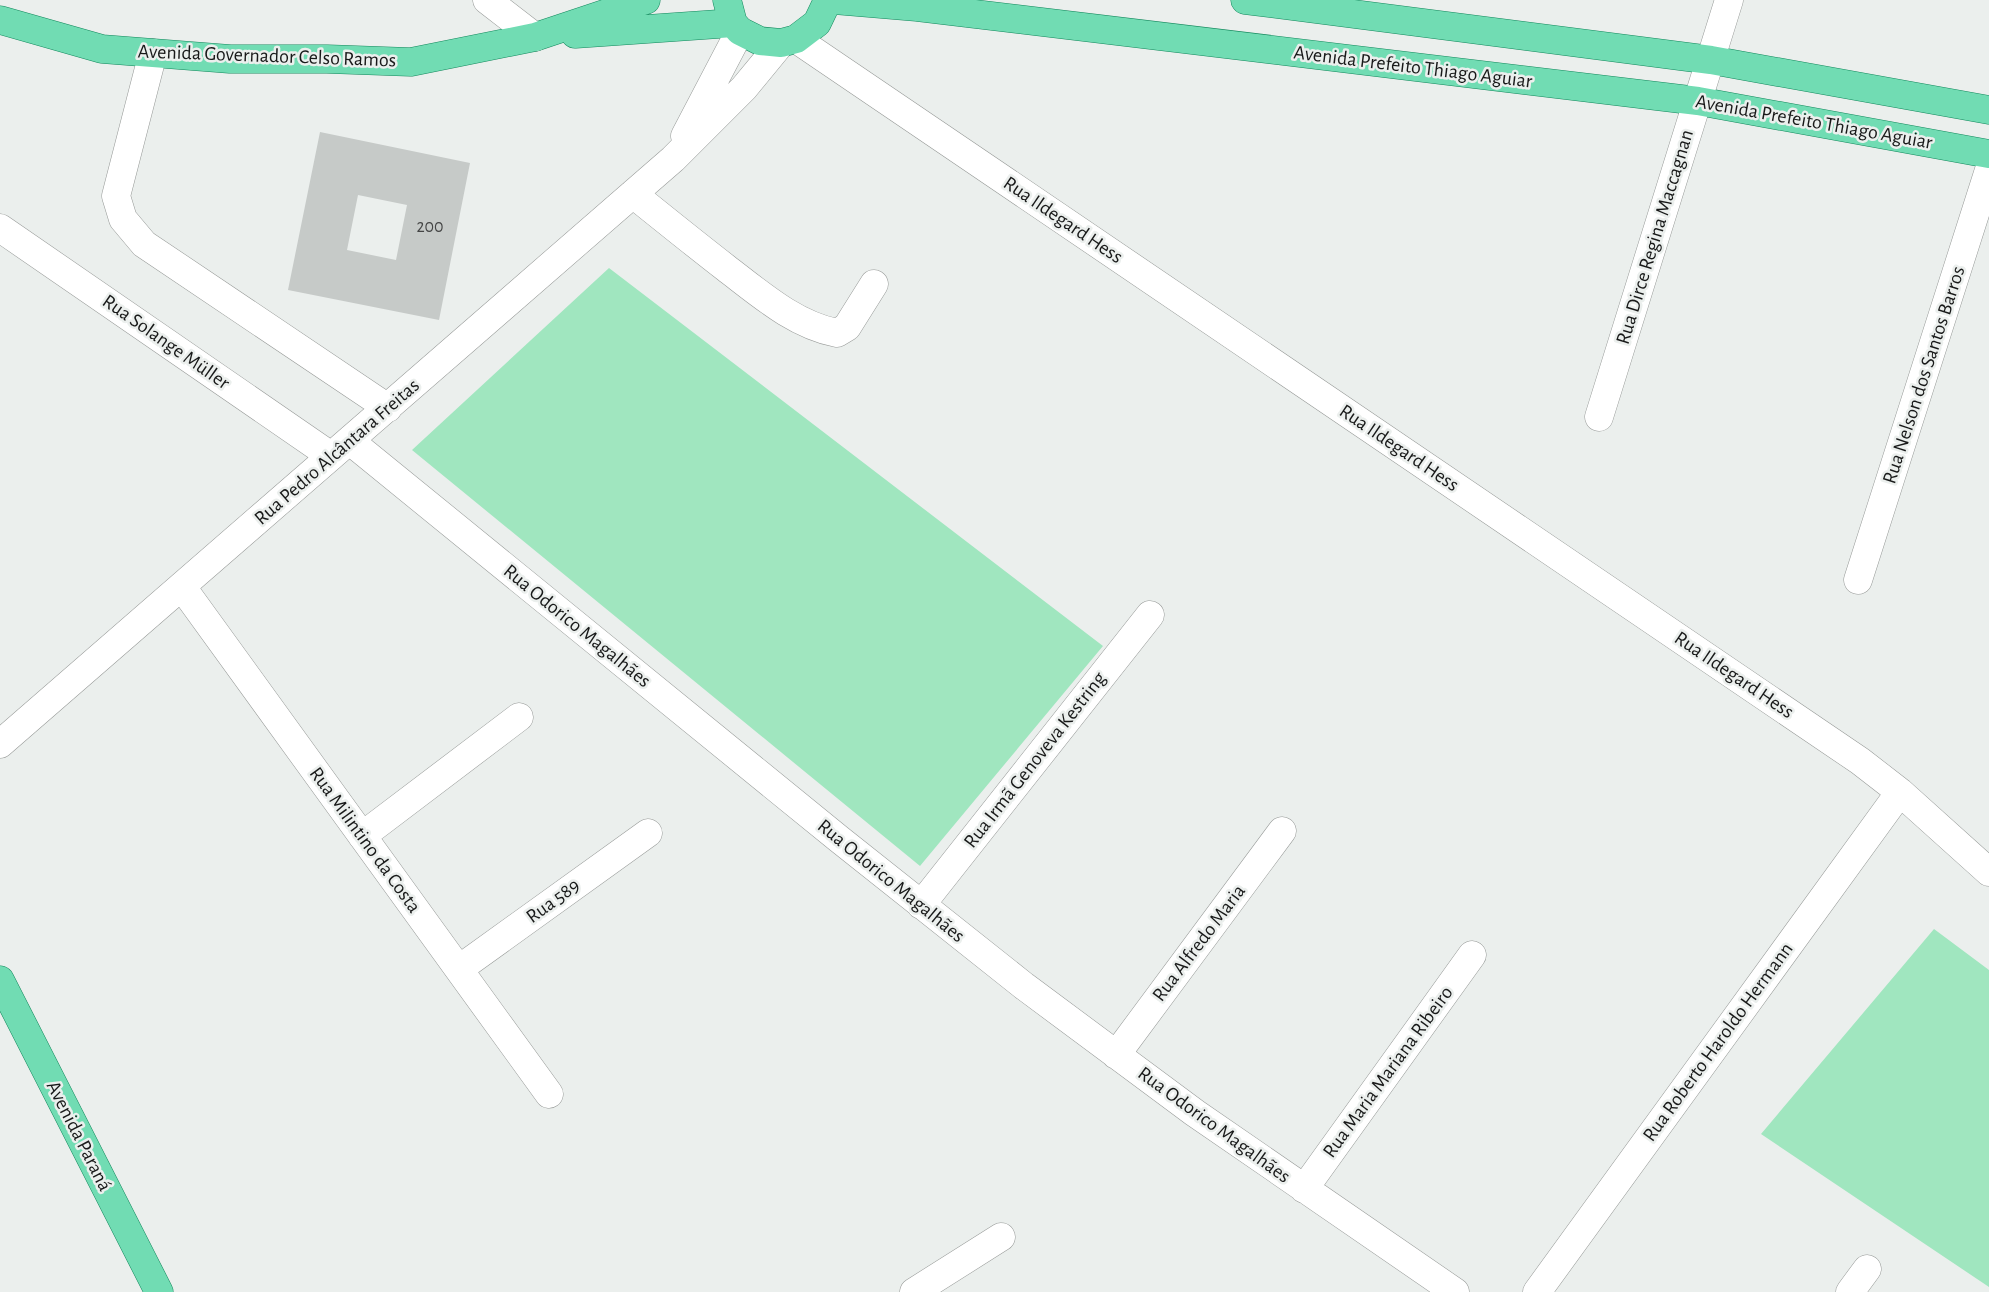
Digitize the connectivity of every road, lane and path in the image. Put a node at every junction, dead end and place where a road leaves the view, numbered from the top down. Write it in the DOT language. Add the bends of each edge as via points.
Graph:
graph roads {
  1 [pos="487,0"];
  2 [pos="646,0"];
  3 [pos="828,0"];
  4 [pos="834,0"];
  5 [pos="1245,0"];
  6 [pos="1730,0"];
  7 [pos="733,18"];
  8 [pos="0,20"];
  9 [pos="535,37"];
  10 [pos="789,41"];
  11 [pos="153,53"];
  12 [pos="1711,60"];
  13 [pos="1698,101"];
  14 [pos="1989,110"];
  15 [pos="1989,154"];
  16 [pos="673,159"];
  17 [pos="1989,170"];
  18 [pos="633,194"];
  19 [pos="0,228"];
  20 [pos="874,284"];
  21 [pos="388,408"];
  22 [pos="1599,417"];
  23 [pos="340,448"];
  24 [pos="1858,580"];
  25 [pos="182,587"];
  26 [pos="1150,615"];
  27 [pos="519,716"];
  28 [pos="0,744"];
  29 [pos="1900,792"];
  30 [pos="1282,831"];
  31 [pos="648,833"];
  32 [pos="362,836"];
  33 [pos="1989,872"];
  34 [pos="921,905"];
  35 [pos="1472,955"];
  36 [pos="459,969"];
  37 [pos="0,980"];
  38 [pos="1116,1054"];
  39 [pos="549,1094"];
  40 [pos="1304,1189"];
  41 [pos="1001,1237"];
  42 [pos="1867,1269"];
  43 [pos="159,1292"];
  44 [pos="914,1292"];
  45 [pos="1455,1292"];
  46 [pos="1537,1292"];
  47 [pos="1850,1292"];
  1 -- 9 [label="street"];
  2 -- 9 [label="main road, Avenida Governador Celso Ramos"];
  3 -- 10 [label="main road" via="817,23"];
  4 -- 13 [label="main road, Avenida Prefeito Thiago Aguiar" via="927,8"];
  5 -- 12 [label="main road"];
  6 -- 12 [label="street, Rua Dirce Regina Maccagnan"];
  7 -- 9 [label="main road, Avenida Governador Celso Ramos"];
  7 -- 10 [label="main road" via="760,41"];
  7 -- 16 [label="street, Rua Pedro Alcântara Freitas"];
  8 -- 11 [label="main road, Avenida Governador Celso Ramos" via="102,49"];
  9 -- 11 [label="main road, Avenida Governador Celso Ramos" via="411,62 230,59"];
  10 -- 16 [label="street, Rua Pedro Alcântara Freitas"];
  10 -- 29 [label="street, Rua Ildegard Hess" via="1746,683"];
  11 -- 21 [label="street" via="116,196 123,219 144,244"];
  12 -- 13 [label="street, Rua Dirce Regina Maccagnan"];
  12 -- 14 [label="main road"];
  13 -- 15 [label="main road, Avenida Prefeito Thiago Aguiar"];
  13 -- 22 [label="street, Rua Dirce Regina Maccagnan"];
  16 -- 18 [label="street, Rua Pedro Alcântara Freitas"];
  17 -- 24 [label="street, Rua Nelson dos Santos Barros"];
  18 -- 20 [label="street" via="744,282 801,321 819,329 837,333 847,327"];
  18 -- 21 [label="street, Rua Pedro Alcântara Freitas"];
  19 -- 23 [label="street, Rua Solange Müller"];
  21 -- 23 [label="street, Rua Pedro Alcântara Freitas"];
  23 -- 25 [label="street, Rua Pedro Alcântara Freitas"];
  23 -- 34 [label="street, Rua Odorico Magalhães"];
  25 -- 28 [label="street, Rua Pedro Alcântara Freitas"];
  25 -- 32 [label="street, Rua Milintino da Costa"];
  26 -- 34 [label="street, Rua Irmã Genoveva Kestring"];
  27 -- 32 [label="street"];
  29 -- 33 [label="street, Rua Ildegard Hess"];
  29 -- 46 [label="street, Rua Roberto Haroldo Hermann"];
  30 -- 38 [label="street, Rua Alfredo Maria"];
  31 -- 36 [label="street, Rua 589"];
  32 -- 36 [label="street, Rua Milintino da Costa"];
  34 -- 38 [label="street, Rua Odorico Magalhães"];
  35 -- 40 [label="street, Rua Maria Mariana Ribeiro"];
  36 -- 39 [label="street, Rua Milintino da Costa"];
  37 -- 43 [label="main road, Avenida Paraná"];
  38 -- 40 [label="street, Rua Odorico Magalhães"];
  40 -- 45 [label="street, Rua Odorico Magalhães"];
  41 -- 44 [label="street"];
  42 -- 47 [label="street"];
}
